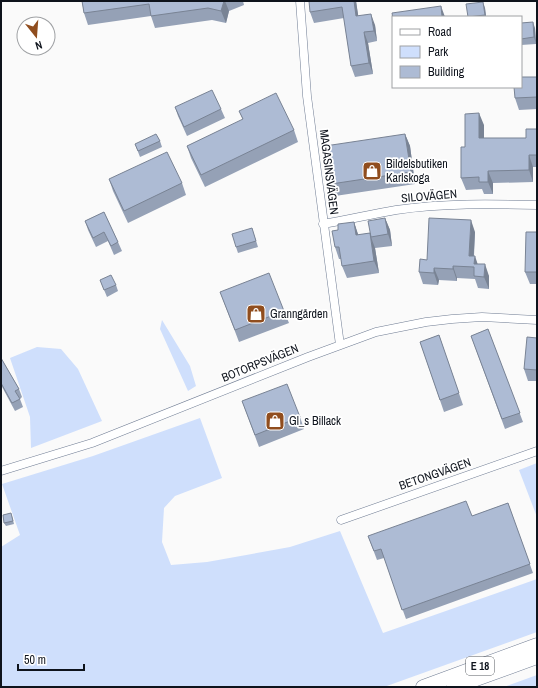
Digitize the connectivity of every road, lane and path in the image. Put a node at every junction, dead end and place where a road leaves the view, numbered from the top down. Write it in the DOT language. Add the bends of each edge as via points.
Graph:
graph roads {
  1 [pos="300,1"];
  2 [pos="537,205"];
  3 [pos="323,224"];
  4 [pos="537,320"];
  5 [pos="340,345"];
  6 [pos="537,451"];
  7 [pos="1,471"];
  8 [pos="341,520"];
  9 [pos="537,645"];
  10 [pos="537,657"];
  11 [pos="423,687"];
  12 [pos="454,687"];
  1 -- 3 [label="street, MAGASINSVÄGEN" via="307,96"];
  2 -- 3 [label="street, SILOVÄGEN" via="473,204 424,207"];
  3 -- 5 [label="street, MAGASINSVÄGEN"];
  4 -- 5 [label="street, BOTORPSVÄGEN" via="482,317 426,322 376,332"];
  5 -- 7 [label="street, BOTORPSVÄGEN" via="92,443"];
  6 -- 8 [label="street, BETONGVÄGEN"];
  9 -- 11 [label="highway, E 18"];
  10 -- 12 [label="highway, E 18"];
}
